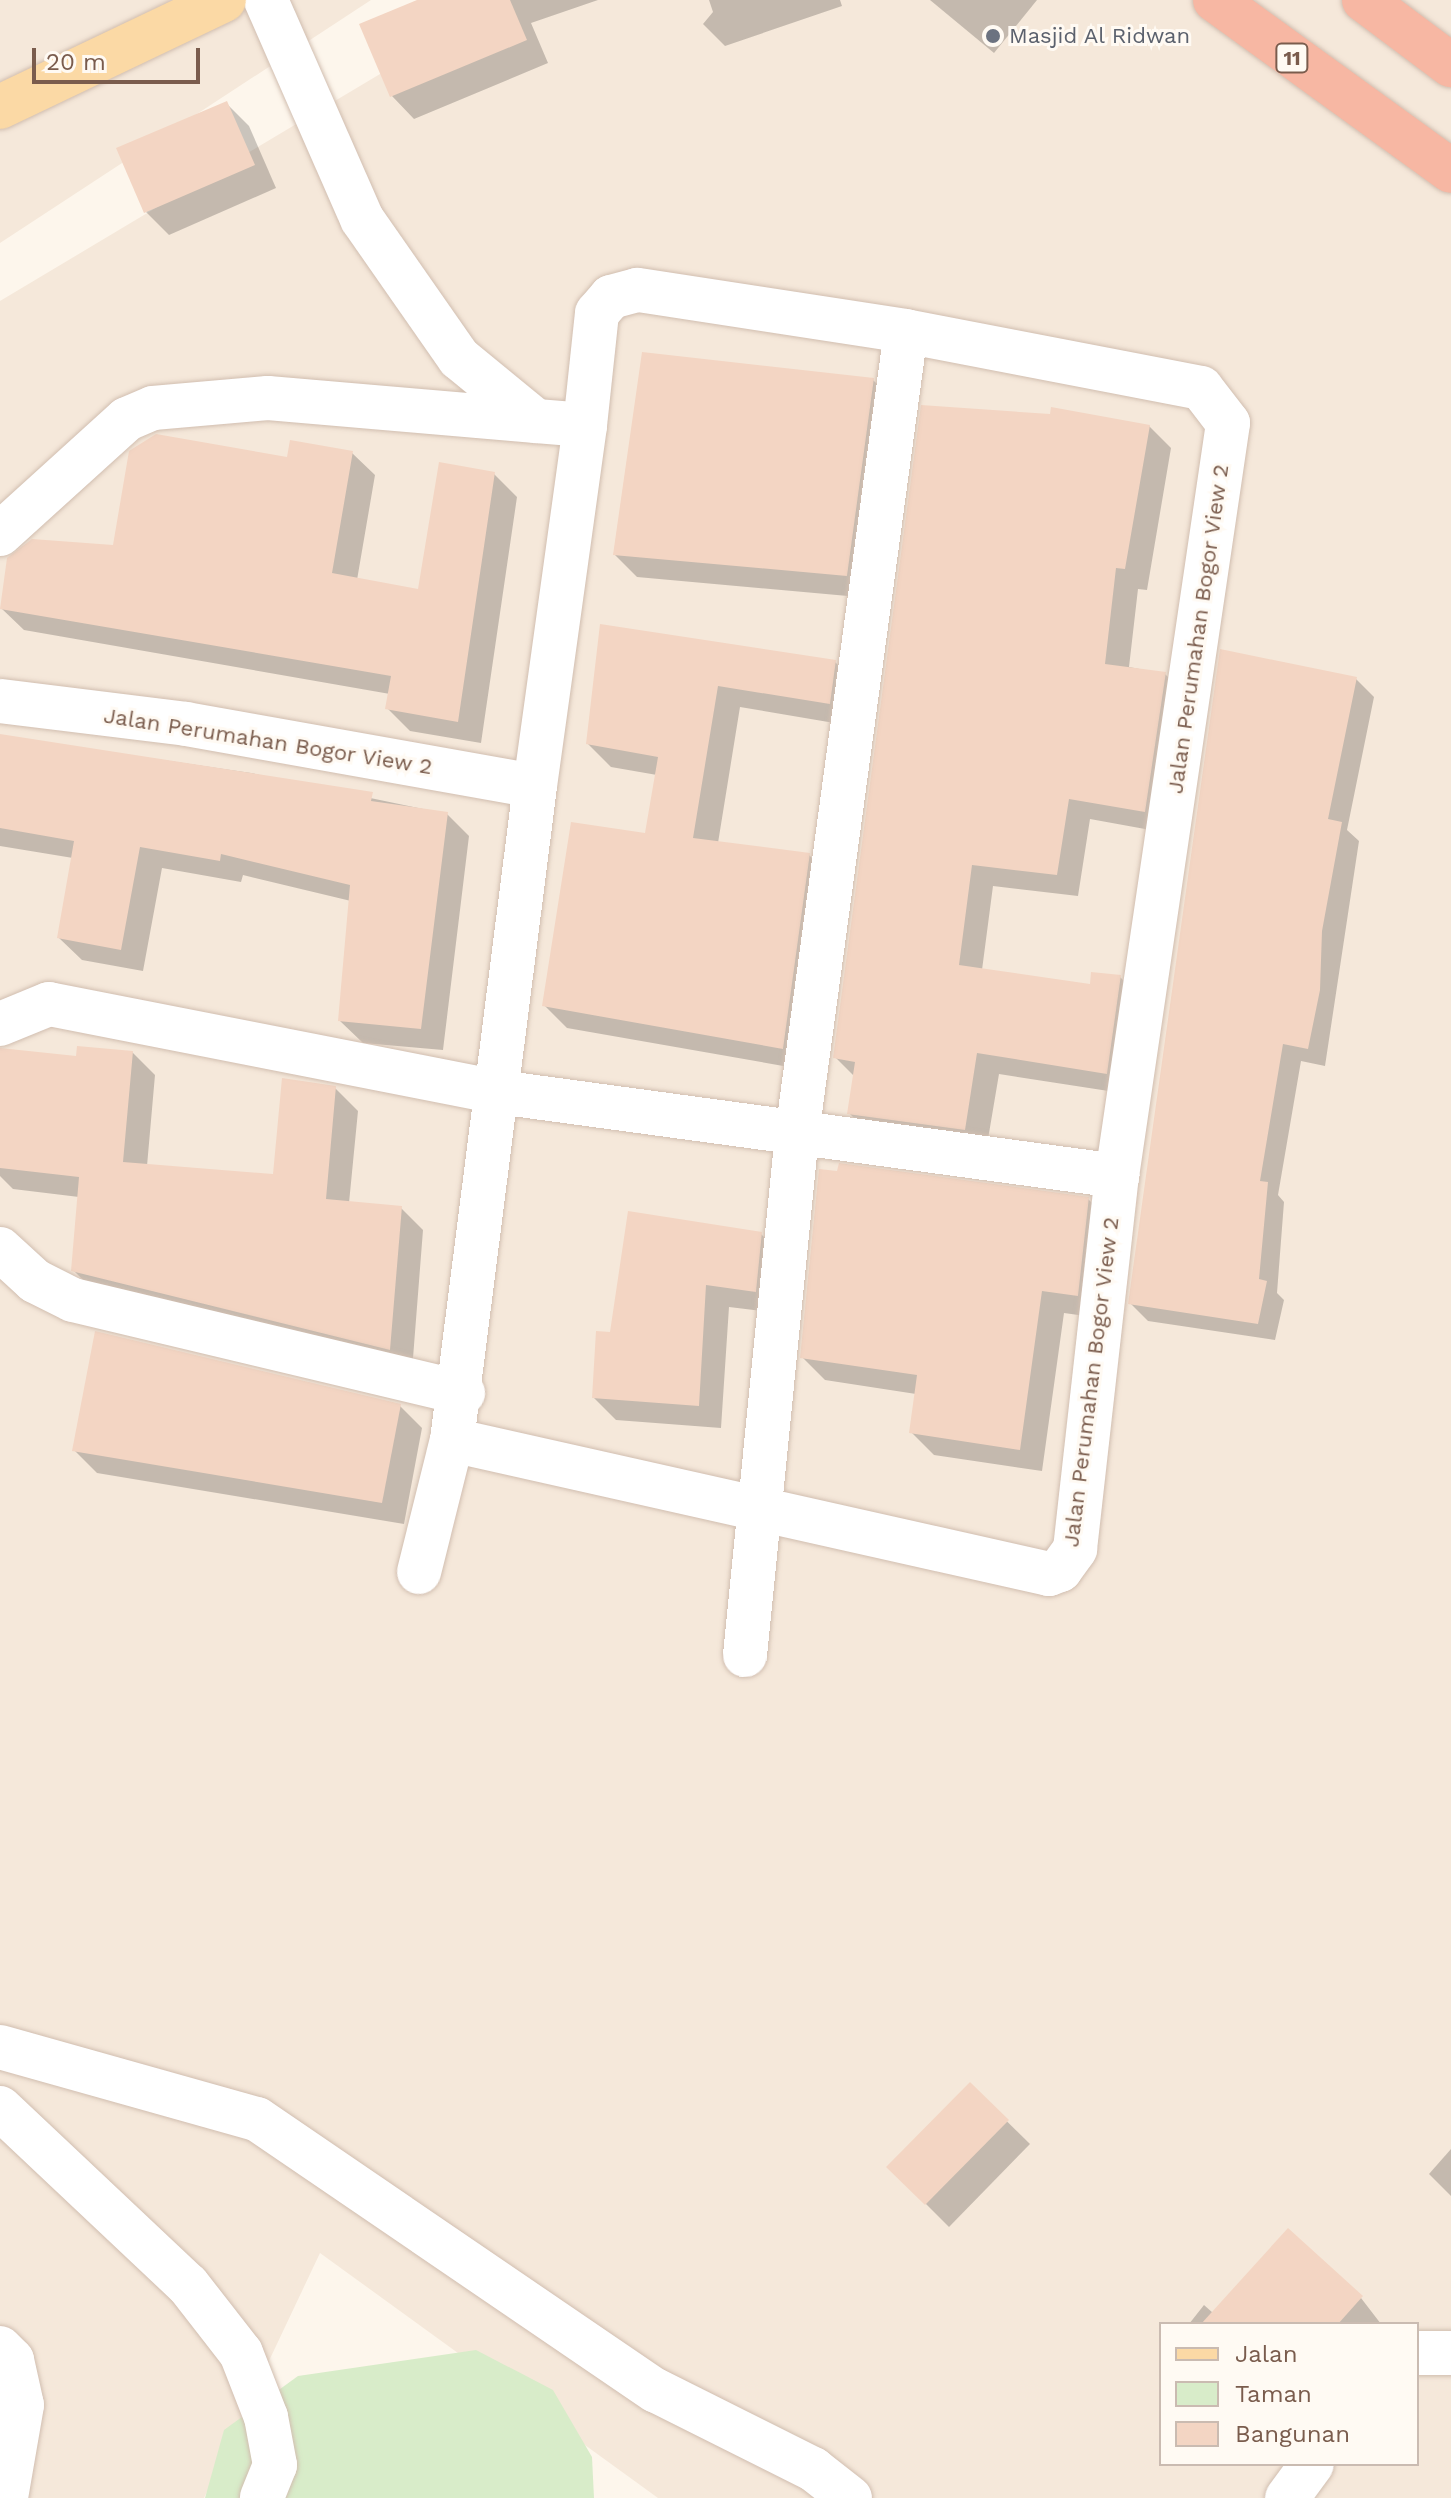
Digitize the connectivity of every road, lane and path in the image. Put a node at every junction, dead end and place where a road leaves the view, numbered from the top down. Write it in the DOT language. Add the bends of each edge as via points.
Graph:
graph roads {
  1 [pos="224,0"];
  2 [pos="266,0"];
  3 [pos="1215,0"];
  4 [pos="1364,0"];
  5 [pos="1447,62"];
  6 [pos="0,107"];
  7 [pos="1451,171"];
  8 [pos="906,331"];
  9 [pos="536,421"];
  10 [pos="585,425"];
  11 [pos="0,534"];
  12 [pos="0,701"];
  13 [pos="535,786"];
  14 [pos="0,1024"];
  15 [pos="491,1091"];
  16 [pos="797,1134"];
  17 [pos="1117,1176"];
  18 [pos="0,1249"];
  19 [pos="463,1393"];
  20 [pos="452,1440"];
  21 [pos="765,1507"];
  22 [pos="419,1572"];
  23 [pos="745,1655"];
  24 [pos="0,2047"];
  25 [pos="0,2108"];
  26 [pos="0,2348"];
  27 [pos="1419,2353"];
  28 [pos="1451,2353"];
  29 [pos="1311,2466"];
  30 [pos="6,2498"];
  31 [pos="262,2498"];
  32 [pos="850,2498"];
  33 [pos="1287,2498"];
  1 -- 6 [label="main road"];
  2 -- 9 [label="street" via="362,219 459,358"];
  3 -- 7 [label="highway, 11"];
  4 -- 5 [label="highway"];
  8 -- 10 [label="street, Jalan Perumahan Bogor View 2" via="637,290 611,297 597,313"];
  8 -- 16 [label="street"];
  8 -- 17 [label="street, Jalan Perumahan Bogor View 2" via="1201,388 1228,423"];
  9 -- 10 [label="street"];
  9 -- 11 [label="street" via="268,398 153,408 127,419"];
  10 -- 13 [label="street, Jalan Perumahan Bogor View 2"];
  12 -- 13 [label="street, Jalan Perumahan Bogor View 2" via="186,724"];
  13 -- 15 [label="street, Jalan Perumahan Bogor View 2"];
  14 -- 15 [label="street" via="49,1004 74,1007"];
  15 -- 16 [label="street"];
  15 -- 19 [label="street, Jalan Perumahan Bogor View 2"];
  16 -- 17 [label="street"];
  16 -- 21 [label="street"];
  17 -- 21 [label="street, Jalan Perumahan Bogor View 2" via="1075,1549 1060,1570 1049,1574"];
  18 -- 19 [label="street" via="35,1281 73,1300"];
  19 -- 20 [label="street, Jalan Perumahan Bogor View 2"];
  20 -- 21 [label="street, Jalan Perumahan Bogor View 2"];
  20 -- 22 [label="street"];
  21 -- 23 [label="street"];
  24 -- 32 [label="street" via="257,2119 655,2390 813,2469"];
  25 -- 31 [label="street" via="188,2285 241,2353 266,2417 275,2465"];
  26 -- 30 [label="street" via="12,2360 22,2405"];
  27 -- 28 [label="street"];
  29 -- 33 [label="street"];
}
